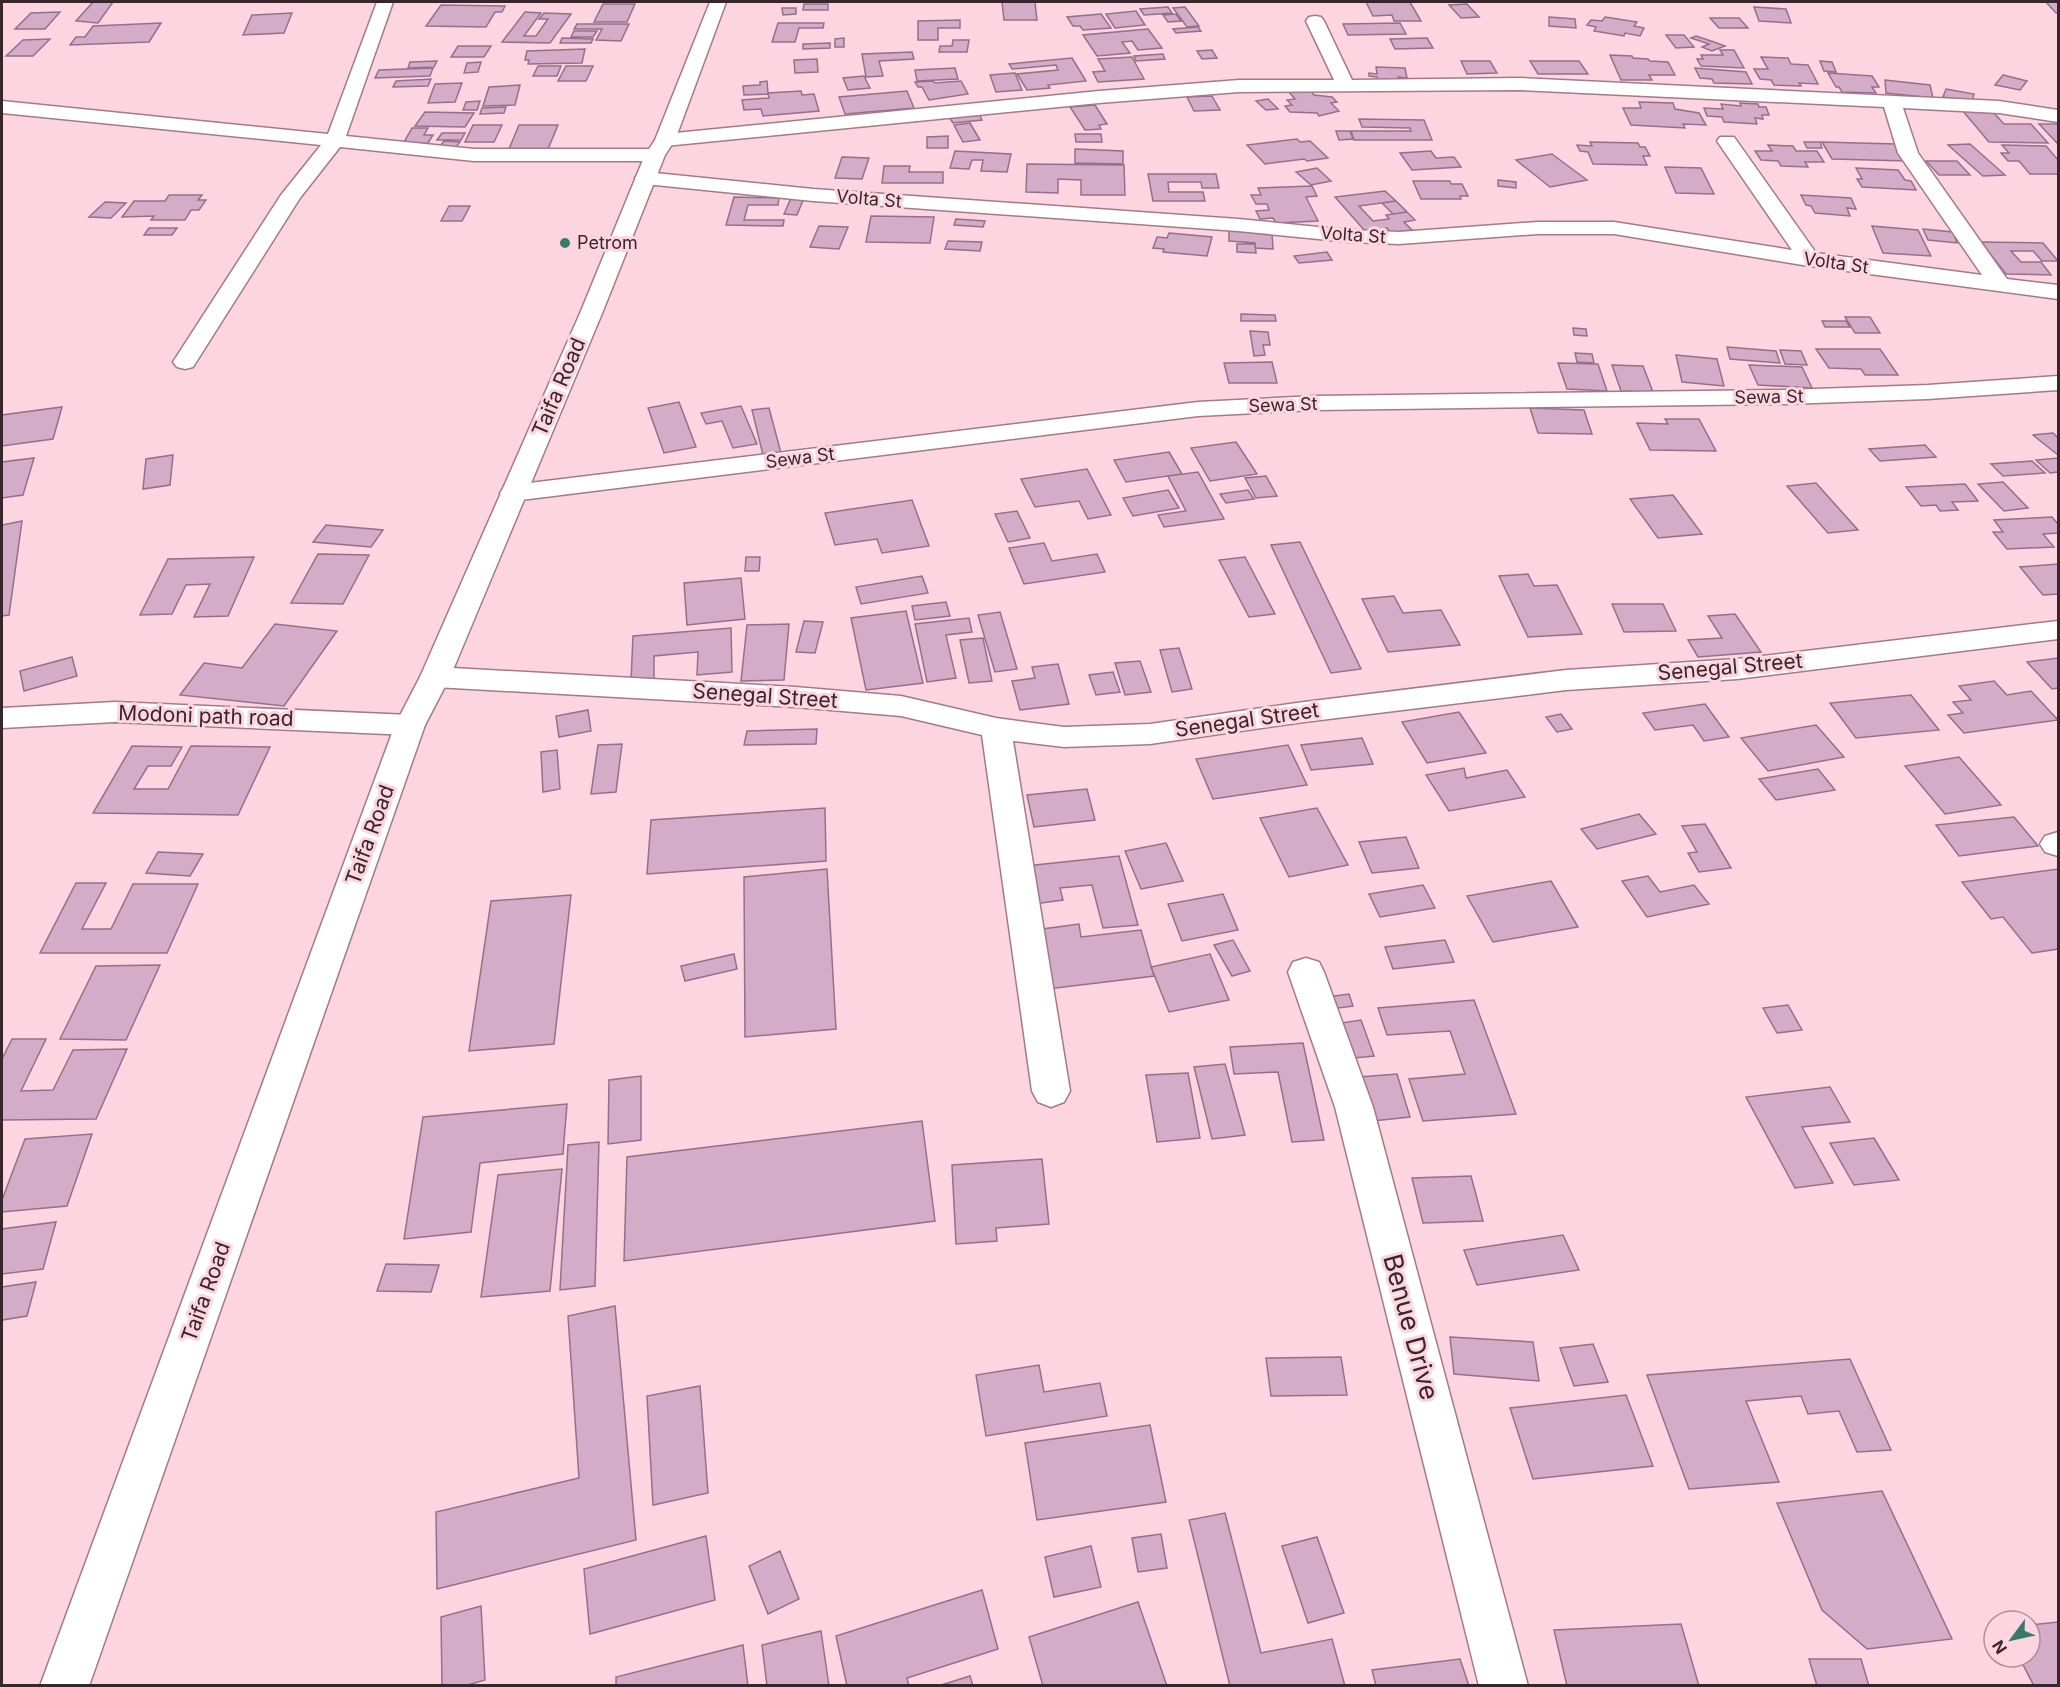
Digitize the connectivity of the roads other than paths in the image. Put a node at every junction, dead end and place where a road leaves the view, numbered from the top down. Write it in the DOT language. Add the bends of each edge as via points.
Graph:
graph roads {
  1 [pos="385,2"];
  2 [pos="718,2"];
  3 [pos="1315,21"];
  4 [pos="1346,87"];
  5 [pos="1891,101"];
  6 [pos="2,107"];
  7 [pos="2058,116"];
  8 [pos="335,141"];
  9 [pos="1727,141"];
  10 [pos="655,158"];
  11 [pos="1809,259"];
  12 [pos="2001,286"];
  13 [pos="2058,292"];
  14 [pos="185,362"];
  15 [pos="2058,383"];
  16 [pos="513,493"];
  17 [pos="2058,630"];
  18 [pos="435,677"];
  19 [pos="2,718"];
  20 [pos="410,725"];
  21 [pos="996,728"];
  22 [pos="1306,972"];
  23 [pos="1051,1091"];
  24 [pos="64,1686"];
  25 [pos="1504,1686"];
  1 -- 8 [label="main road"];
  2 -- 10 [label="main road, Taifa Road"];
  3 -- 4 [label="main road"];
  4 -- 5 [label="main road" via="1520,84"];
  4 -- 10 [label="main road" via="1239,86 1123,95"];
  5 -- 7 [label="main road" via="1999,107"];
  5 -- 12 [label="main road" via="1908,153"];
  6 -- 8 [label="main road"];
  8 -- 10 [label="main road" via="474,155"];
  8 -- 14 [label="main road" via="291,195"];
  9 -- 11 [label="main road"];
  10 -- 11 [label="main road, Volta St" via="813,195 1349,236 1399,238 1479,231 1614,228"];
  10 -- 16 [label="main road, Taifa Road"];
  11 -- 12 [label="main road, Volta St"];
  12 -- 13 [label="main road, Volta St"];
  15 -- 16 [label="main road, Sewa St" via="1786,397 1315,403 1198,409"];
  16 -- 18 [label="main road, Taifa Road"];
  17 -- 21 [label="main road, Senegal Street" via="1737,669 1566,680 1150,734 1064,737"];
  18 -- 20 [label="main road, Taifa Road"];
  18 -- 21 [label="main road, Senegal Street" via="901,706"];
  19 -- 20 [label="main road, Modoni path road" via="115,712"];
  20 -- 24 [label="main road, Taifa Road"];
  21 -- 23 [label="main road"];
  22 -- 25 [label="main road, Benue Drive" via="1354,1107"];
}
